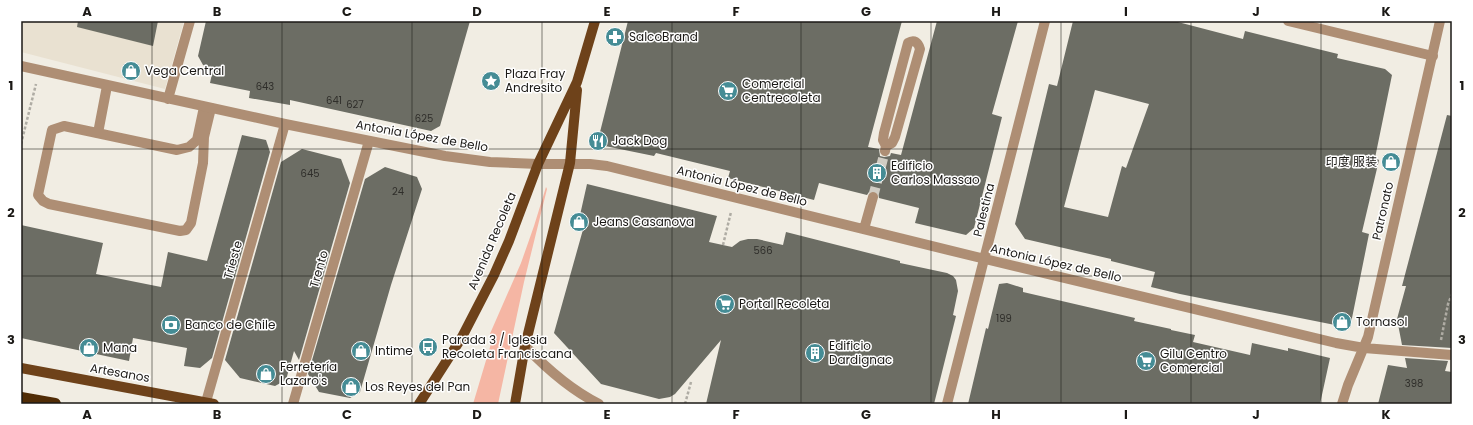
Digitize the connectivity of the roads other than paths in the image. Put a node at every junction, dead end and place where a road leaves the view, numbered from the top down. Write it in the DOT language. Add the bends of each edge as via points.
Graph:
graph roads {
  1 [pos="190,21"];
  2 [pos="594,21"];
  3 [pos="1045,21"];
  4 [pos="1288,21"];
  5 [pos="1440,21"];
  6 [pos="1433,56"];
  7 [pos="21,66"];
  8 [pos="577,82"];
  9 [pos="107,86"];
  10 [pos="168,99"];
  11 [pos="208,108"];
  12 [pos="285,124"];
  13 [pos="98,133"];
  14 [pos="369,141"];
  15 [pos="189,147"];
  16 [pos="885,149"];
  17 [pos="203,153"];
  18 [pos="570,163"];
  19 [pos="538,164"];
  20 [pos="873,197"];
  21 [pos="864,229"];
  22 [pos="985,260"];
  23 [pos="525,346"];
  24 [pos="1364,348"];
  25 [pos="1452,355"];
  26 [pos="21,368"];
  27 [pos="21,398"];
  28 [pos="210,403"];
  29 [pos="55,404"];
  30 [pos="294,404"];
  31 [pos="419,404"];
  32 [pos="515,404"];
  33 [pos="599,404"];
  34 [pos="947,404"];
  35 [pos="1342,404"];
  1 -- 10 [label="street"];
  2 -- 8 [label="main road, Avenida Recoleta"];
  3 -- 22 [label="street, Palestina"];
  4 -- 6 [label="street"];
  5 -- 6 [label="street, Patronato"];
  6 -- 24 [label="street, Patronato"];
  7 -- 9 [label="street, Antonia López de Bello"];
  8 -- 18 [label="main road, Avenida Recoleta"];
  8 -- 19 [label="main road, Avenida Recoleta"];
  9 -- 10 [label="street, Antonia López de Bello"];
  9 -- 13 [label="street"];
  10 -- 11 [label="street, Antonia López de Bello"];
  11 -- 12 [label="street, Antonia López de Bello"];
  11 -- 15 [label="street" via="198,140"];
  11 -- 17 [label="street"];
  12 -- 14 [label="street, Antonia López de Bello"];
  12 -- 28 [label="street, Trieste"];
  13 -- 15 [label="street" via="177,150"];
  13 -- 17 [label="street" via="64,126 52,130 38,190 38,195 43,201 180,232 186,230 191,223"];
  14 -- 19 [label="street, Antonia López de Bello" via="445,156 490,162"];
  14 -- 30 [label="street, Trento"];
  15 -- 17 [label="street"];
  16 -- 16 [label="street" via="895,137 920,49 915,41 908,43 884,134"];
  18 -- 19 [label="street, Antonia López de Bello"];
  18 -- 21 [label="street, Antonia López de Bello" via="607,166"];
  18 -- 23 [label="main road, Avenida Recoleta"];
  19 -- 31 [label="main road, Avenida Recoleta" via="494,275 462,337"];
  20 -- 21 [label="street"];
  21 -- 22 [label="street, Antonia López de Bello"];
  22 -- 24 [label="street, Antonia López de Bello"];
  22 -- 34 [label="street, Palestina"];
  23 -- 32 [label="main road, Avenida Recoleta"];
  23 -- 33 [label="street" via="556,376"];
  24 -- 25 [label="street, Antonia López de Bello"];
  24 -- 35 [label="street, Patronato"];
  26 -- 28 [label="main road, Artesanos"];
  27 -- 29 [label="highway"];
}
